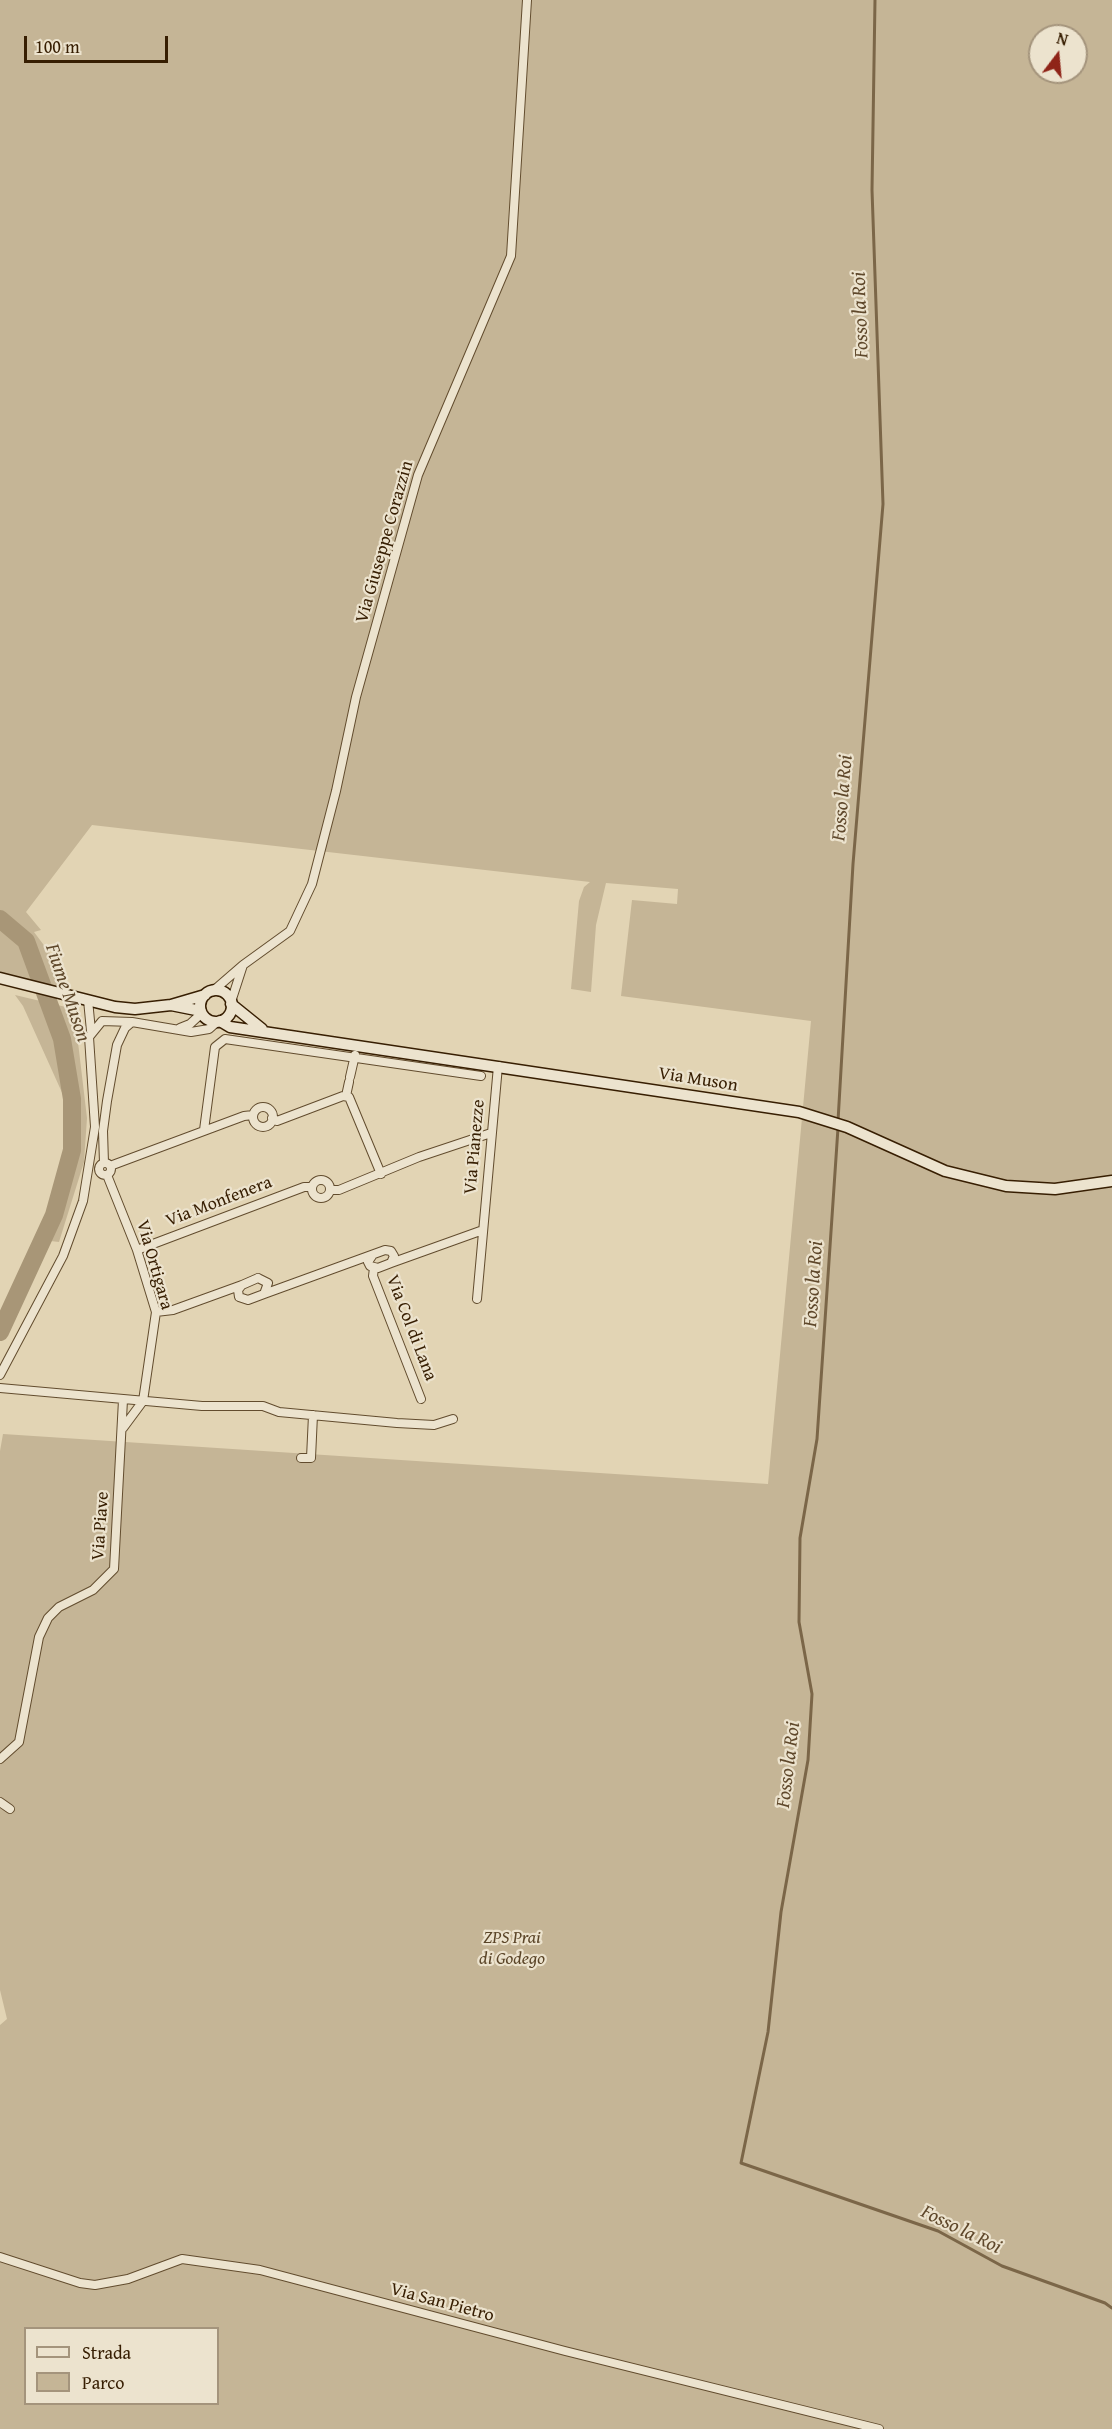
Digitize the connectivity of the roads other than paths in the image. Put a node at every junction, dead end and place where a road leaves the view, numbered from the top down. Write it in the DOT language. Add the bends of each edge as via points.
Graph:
graph roads {
  1 [pos="527,0"];
  2 [pos="243,965"];
  3 [pos="0,978"];
  4 [pos="209,993"];
  5 [pos="88,1000"];
  6 [pos="231,1003"];
  7 [pos="171,1005"];
  8 [pos="201,1012"];
  9 [pos="219,1021"];
  10 [pos="132,1022"];
  11 [pos="179,1029"];
  12 [pos="91,1031"];
  13 [pos="268,1032"];
  14 [pos="356,1045"];
  15 [pos="354,1058"];
  16 [pos="451,1065"];
  17 [pos="498,1066"];
  18 [pos="482,1076"];
  19 [pos="346,1096"];
  20 [pos="253,1115"];
  21 [pos="272,1118"];
  22 [pos="204,1130"];
  23 [pos="491,1133"];
  24 [pos="107,1164"];
  25 [pos="381,1174"];
  26 [pos="1112,1181"];
  27 [pos="312,1187"];
  28 [pos="330,1190"];
  29 [pos="483,1230"];
  30 [pos="137,1250"];
  31 [pos="392,1259"];
  32 [pos="371,1262"];
  33 [pos="268,1283"];
  34 [pos="242,1285"];
  35 [pos="279,1288"];
  36 [pos="228,1290"];
  37 [pos="238,1294"];
  38 [pos="264,1294"];
  39 [pos="477,1299"];
  40 [pos="156,1312"];
  41 [pos="0,1375"];
  42 [pos="0,1388"];
  43 [pos="421,1399"];
  44 [pos="123,1400"];
  45 [pos="143,1401"];
  46 [pos="313,1415"];
  47 [pos="453,1419"];
  48 [pos="123,1429"];
  49 [pos="301,1458"];
  50 [pos="0,1760"];
  51 [pos="0,1802"];
  52 [pos="10,1809"];
  53 [pos="0,2258"];
  54 [pos="879,2429"];
  1 -- 2 [label="street, Via Giuseppe Corazzin" via="510,256 418,475 356,697 312,884 290,931"];
  2 -- 4 [label="street, Via Giuseppe Corazzin"];
  2 -- 6 [label="street"];
  3 -- 5 [label="main road, Via Muson"];
  4 -- 6 [label="main road, Via Muson" via="223,992"];
  4 -- 7 [label="main road, Via Muson"];
  4 -- 8 [label="main road" via="201,1002"];
  5 -- 7 [label="main road, Via Muson" via="135,1009"];
  5 -- 12 [label="street"];
  6 -- 9 [label="main road" via="229,1014"];
  6 -- 13 [label="main road, Via Muson"];
  7 -- 8 [label="main road, Via Muson"];
  8 -- 9 [label="main road, Via Muson" via="207,1019"];
  8 -- 11 [label="street"];
  9 -- 11 [label="street" via="208,1029"];
  9 -- 13 [label="main road, Via Muson" via="230,1027"];
  10 -- 11 [label="street"];
  10 -- 12 [label="street" via="106,1020"];
  10 -- 24 [label="street" via="120,1035 115,1054 103,1131"];
  12 -- 41 [label="street" via="94,1127 83,1201 63,1256"];
  13 -- 14 [label="main road, Via Muson"];
  14 -- 15 [label="street"];
  14 -- 16 [label="main road, Via Muson"];
  15 -- 16 [label="street"];
  15 -- 19 [label="street"];
  15 -- 22 [label="street" via="225,1039 216,1047"];
  16 -- 17 [label="main road, Via Muson"];
  16 -- 18 [label="street"];
  17 -- 23 [label="street, Via Pianezze"];
  17 -- 26 [label="main road, Via Muson" via="769,1107 832,1122 945,1171 983,1182 1055,1189"];
  19 -- 21 [label="street" via="277,1121"];
  19 -- 25 [label="street"];
  20 -- 21 [label="street" via="263,1107"];
  20 -- 21 [label="street" via="261,1126 267,1126"];
  20 -- 22 [label="street"];
  22 -- 24 [label="street"];
  23 -- 25 [label="street, Via Monfenera"];
  23 -- 29 [label="street, Via Pianezze"];
  24 -- 30 [label="street, Via Ortigara" via="98,1170 107,1175"];
  25 -- 28 [label="street, Via Monfenera"];
  27 -- 28 [label="street, Via Monfenera" via="321,1179 329,1184"];
  27 -- 28 [label="street, Via Monfenera" via="317,1198 327,1196"];
  27 -- 30 [label="street, Via Monfenera" via="304,1186"];
  29 -- 31 [label="street" via="408,1259"];
  29 -- 39 [label="street, Via Pianezze"];
  30 -- 40 [label="street, Via Ortigara"];
  31 -- 32 [label="street, Via Col di Lana"];
  31 -- 32 [label="street, Via Col di Lana" via="391,1251 385,1250"];
  32 -- 35 [label="street" via="359,1259"];
  32 -- 43 [label="street, Via Col di Lana"];
  33 -- 34 [label="street" via="258,1278"];
  33 -- 35 [label="street"];
  33 -- 38 [label="street"];
  34 -- 36 [label="street"];
  34 -- 37 [label="street"];
  35 -- 38 [label="street"];
  36 -- 37 [label="street"];
  36 -- 40 [label="street" via="173,1310"];
  37 -- 38 [label="street" via="243,1300"];
  40 -- 45 [label="street, Via Ortigara"];
  42 -- 44 [label="street"];
  44 -- 45 [label="street"];
  44 -- 48 [label="street, Via Piave"];
  45 -- 46 [label="street" via="263,1406 279,1412"];
  45 -- 48 [label="street"];
  46 -- 47 [label="street" via="434,1425"];
  46 -- 49 [label="street" via="311,1458"];
  48 -- 50 [label="street, Via Piave" via="114,1569 93,1590 59,1607 48,1618 39,1637 19,1742"];
  51 -- 52 [label="street"];
  53 -- 54 [label="street, Via San Pietro" via="95,2285 128,2279 182,2259 260,2270"];
}
